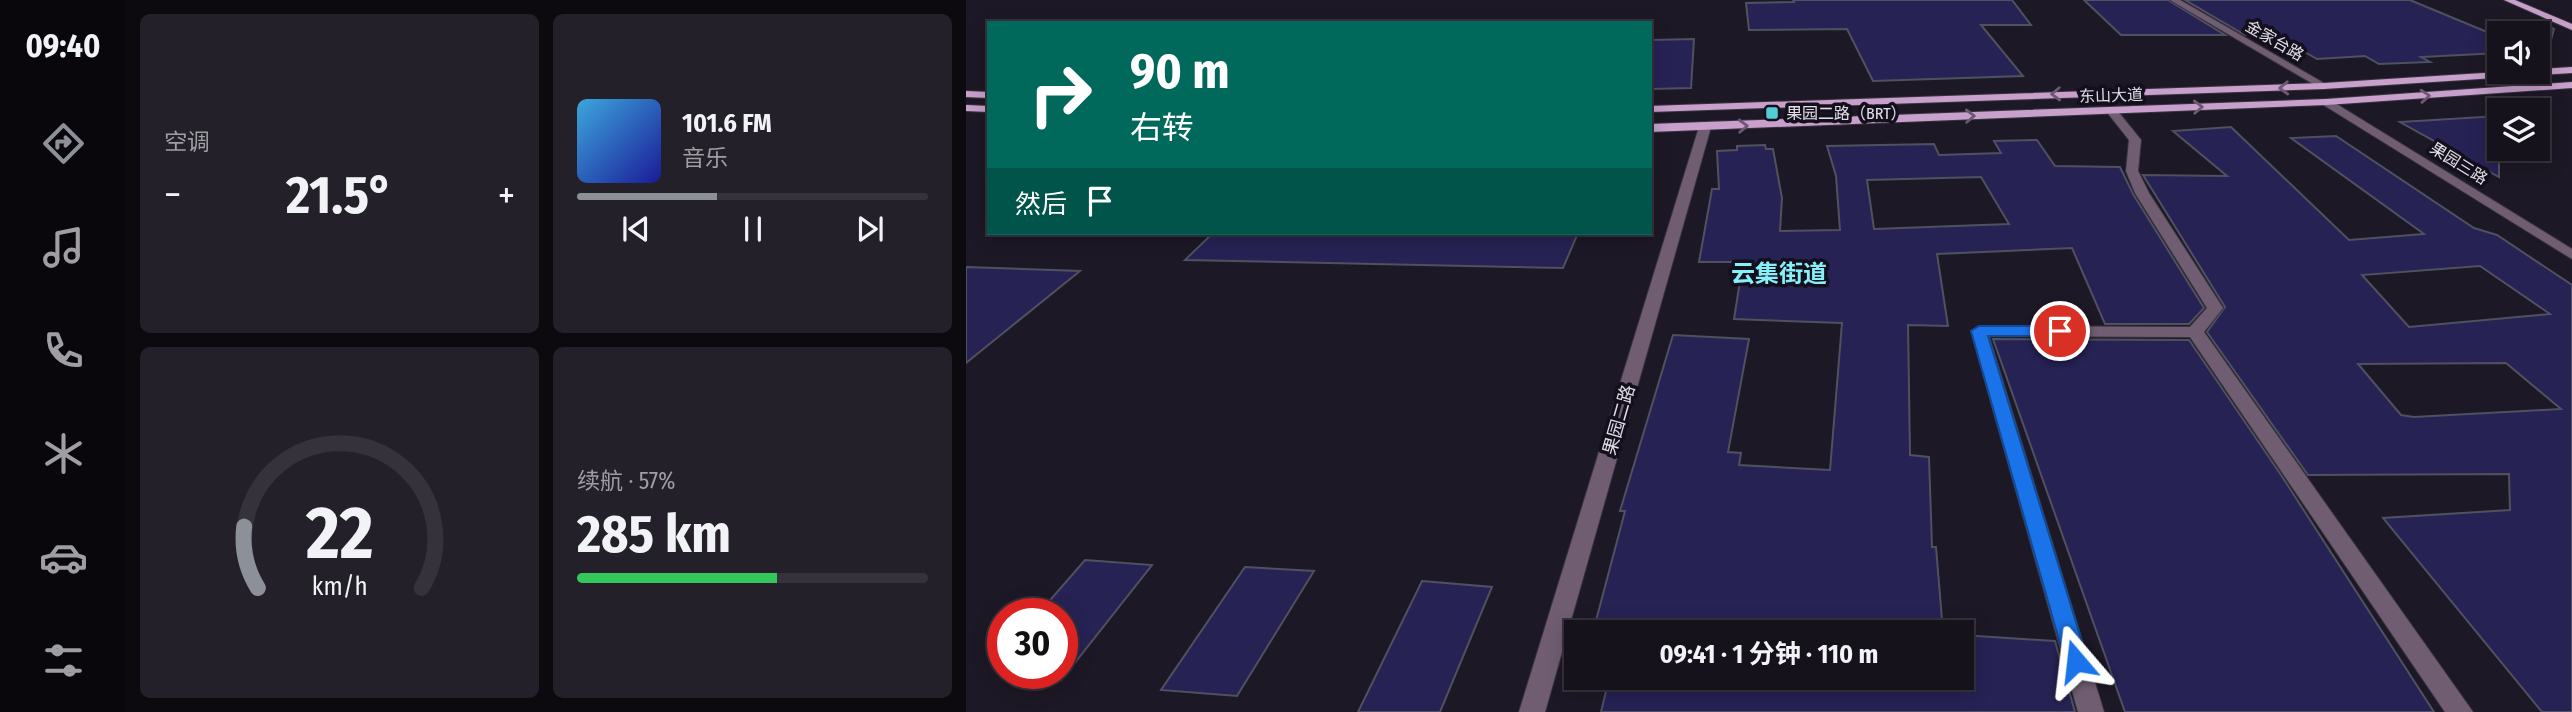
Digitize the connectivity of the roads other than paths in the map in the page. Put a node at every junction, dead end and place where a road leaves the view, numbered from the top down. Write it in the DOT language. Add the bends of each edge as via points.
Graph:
graph roads {
  1 [pos="2175,0"];
  2 [pos="2508,0"];
  3 [pos="2523,0"];
  4 [pos="2572,21"];
  5 [pos="2572,27"];
  6 [pos="2572,69"];
  7 [pos="2324,86"];
  8 [pos="2572,86"];
  9 [pos="966,94"];
  10 [pos="987,95"];
  11 [pos="2326,102"];
  12 [pos="966,108"];
  13 [pos="987,109"];
  14 [pos="1652,109"];
  15 [pos="2112,111"];
  16 [pos="1705,127"];
  17 [pos="1652,128"];
  18 [pos="2572,255"];
  19 [pos="2195,331"];
  20 [pos="1532,712"];
  21 [pos="2091,712"];
  22 [pos="2460,712"];
  1 -- 7 [label="street, 金家台路"];
  2 -- 5 [label="main road"];
  3 -- 4 [label="main road"];
  6 -- 7 [label="main road, 东山大道"];
  7 -- 14 [label="main road, 东山大道, one-way"];
  11 -- 8 [label="main road, 东山大道, one-way"];
  9 -- 10 [label="main road"];
  15 -- 11 [label="main road, 东山大道, one-way"];
  11 -- 18 [label="street, 果园三路"];
  12 -- 13 [label="main road"];
  16 -- 15 [label="main road, 东山大道, one-way"];
  15 -- 19 [label="street" via="2135,140 2132,171 2142,193 2216,308"];
  16 -- 17 [label="main road, 东山大道"];
  16 -- 20 [label="street, 果园二路"];
  19 -- 21 [label="street" via="1979,331"];
  19 -- 22 [label="street"];
}
